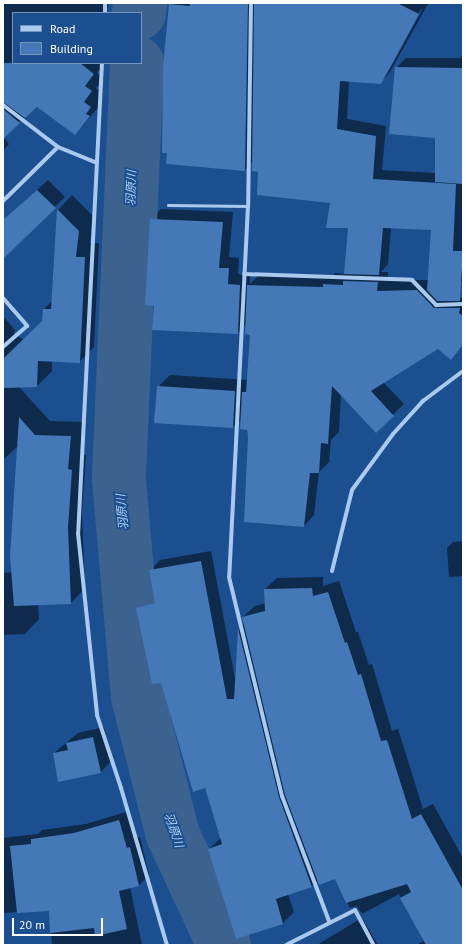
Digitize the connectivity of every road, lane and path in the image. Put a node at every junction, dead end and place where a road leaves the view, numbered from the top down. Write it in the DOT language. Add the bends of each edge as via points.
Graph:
graph roads {
  1 [pos="251,3"];
  2 [pos="102,64"];
  3 [pos="3,105"];
  4 [pos="58,147"];
  5 [pos="97,163"];
  6 [pos="3,201"];
  7 [pos="168,205"];
  8 [pos="248,206"];
  9 [pos="244,274"];
  10 [pos="3,298"];
  11 [pos="463,304"];
  12 [pos="3,347"];
  13 [pos="463,371"];
  14 [pos="332,571"];
  15 [pos="329,921"];
  16 [pos="167,945"];
  17 [pos="286,945"];
  18 [pos="374,945"];
  1 -- 8 [label="street"];
  2 -- 5 [label="street"];
  3 -- 4 [label="street"];
  4 -- 5 [label="street"];
  4 -- 6 [label="street"];
  5 -- 16 [label="street" via="78,534 97,715"];
  7 -- 8 [label="lane"];
  8 -- 9 [label="street"];
  9 -- 11 [label="street" via="412,280 436,305"];
  9 -- 15 [label="street" via="229,577 282,796"];
  10 -- 12 [label="street" via="27,326"];
  13 -- 14 [label="street" via="423,400 393,434 352,490"];
  15 -- 17 [label="street"];
  15 -- 18 [label="street" via="355,910"];
}
